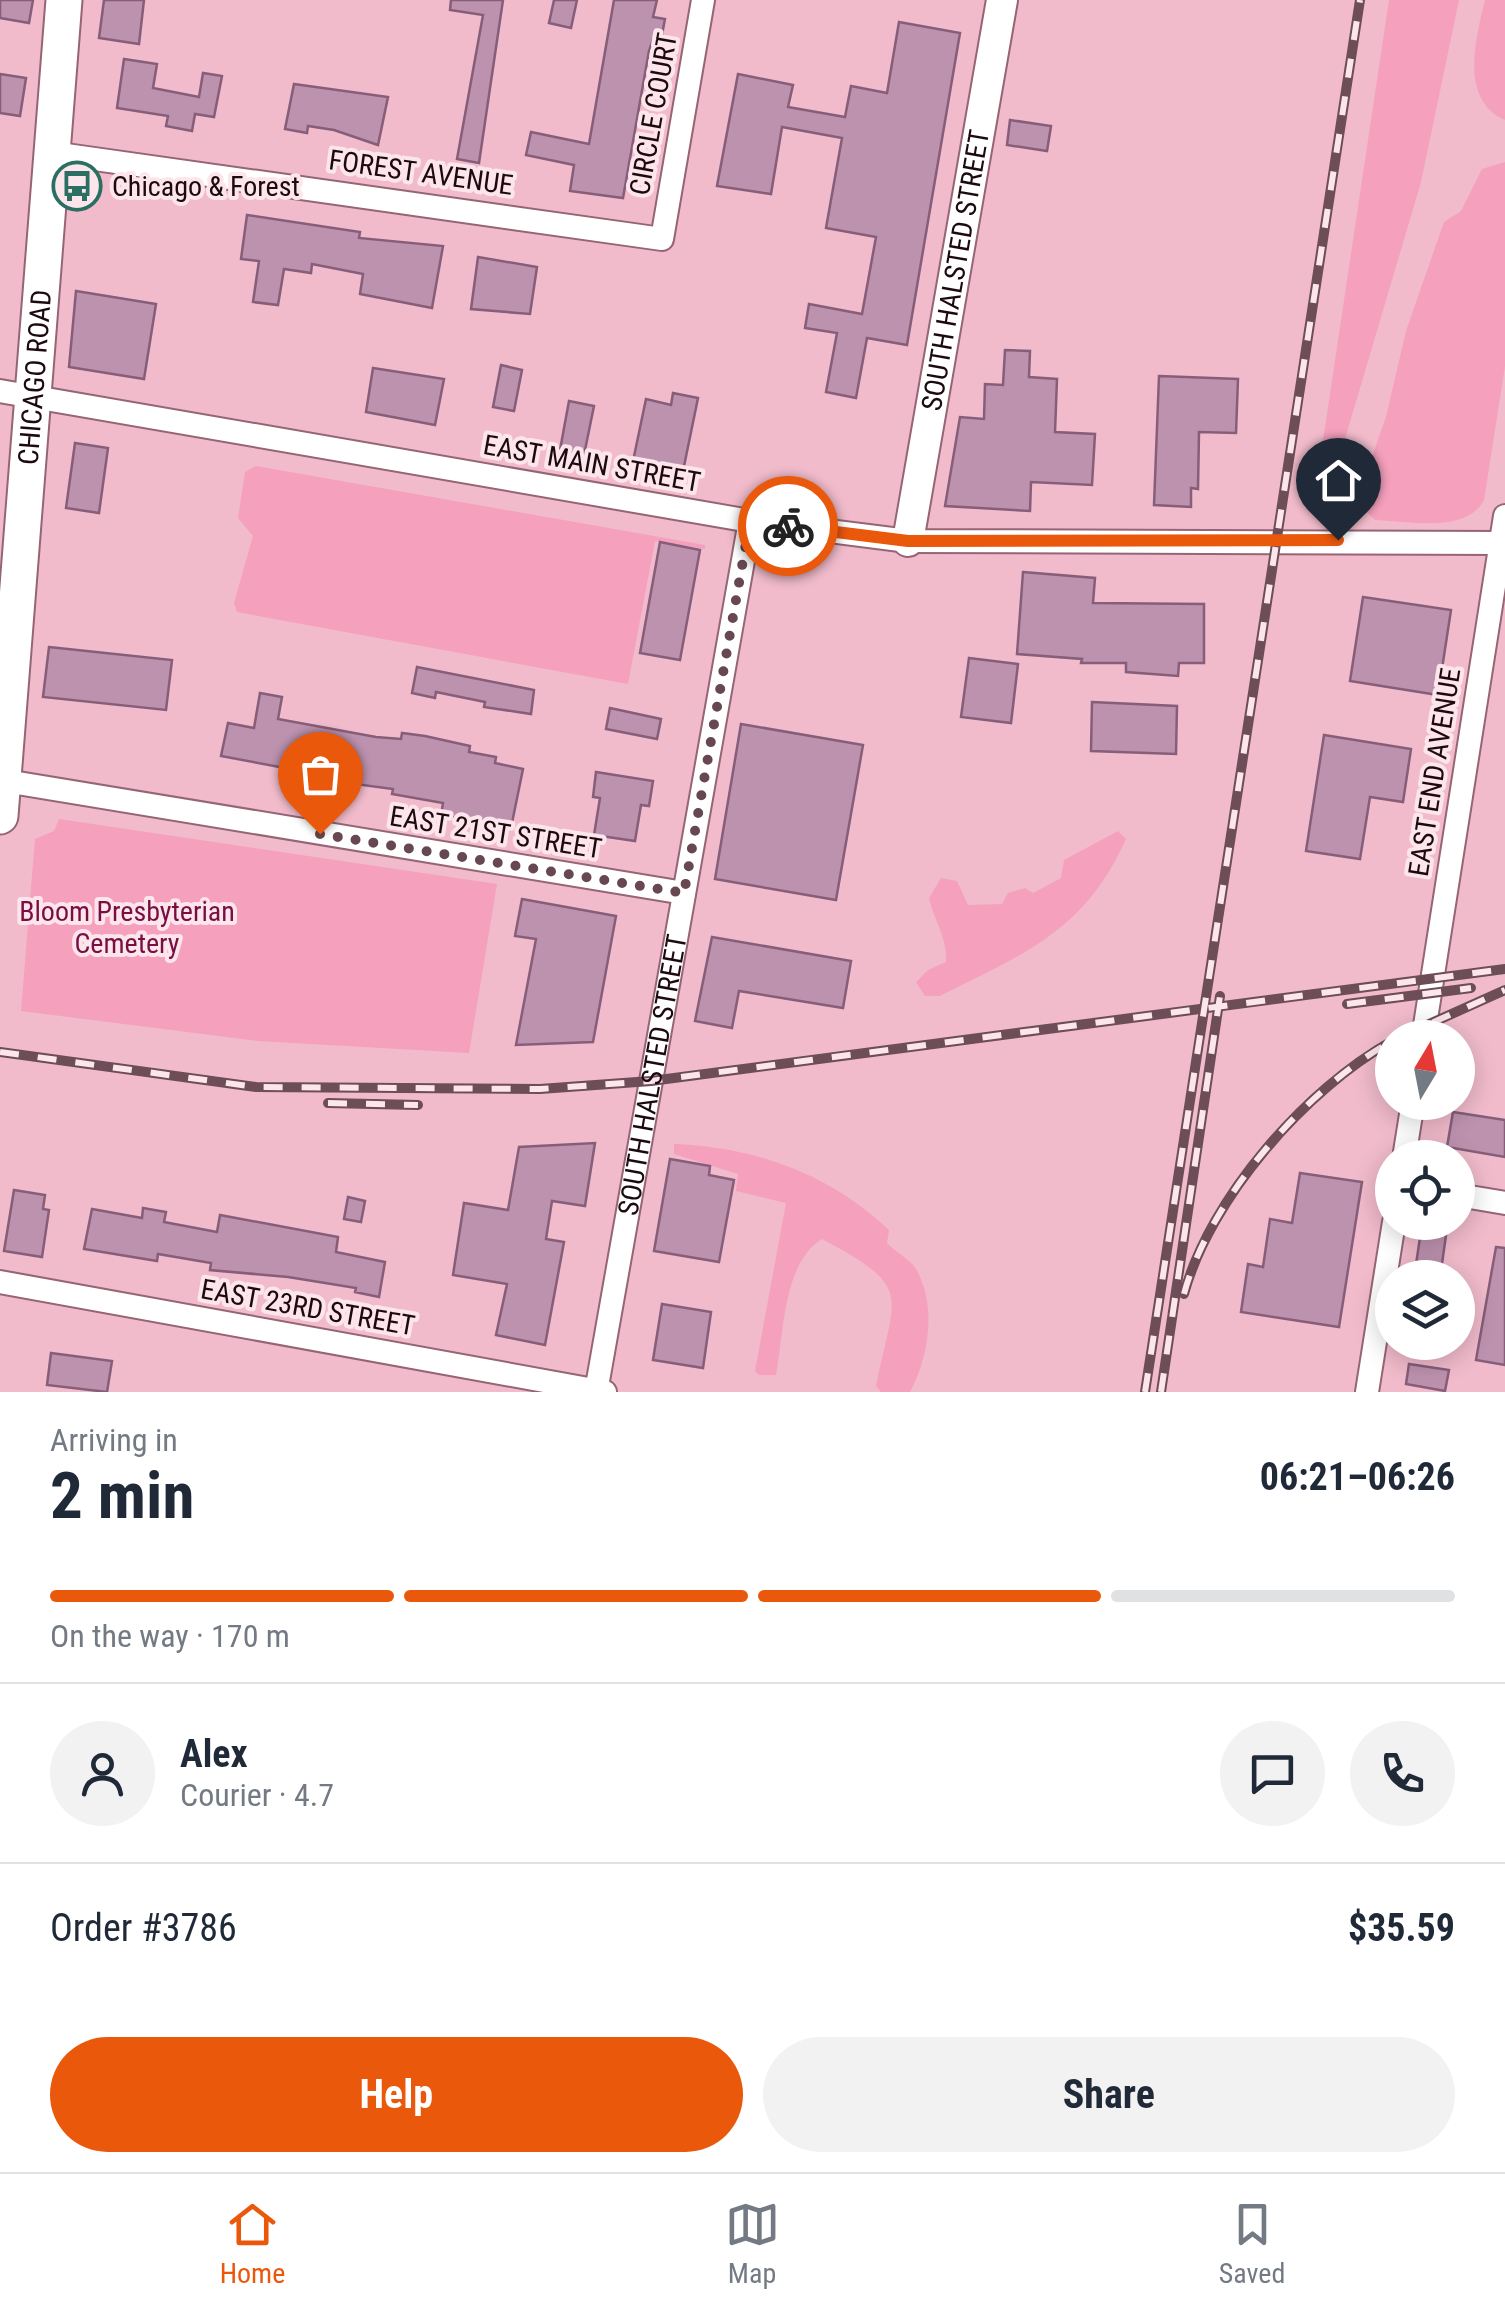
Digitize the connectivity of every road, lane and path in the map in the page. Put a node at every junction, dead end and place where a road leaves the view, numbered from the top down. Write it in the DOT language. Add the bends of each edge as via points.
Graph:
graph roads {
  1 [pos="64,0"];
  2 [pos="703,0"];
  3 [pos="1002,0"];
  4 [pos="52,153"];
  5 [pos="662,239"];
  6 [pos="17,394"];
  7 [pos="1505,516"];
  8 [pos="750,521"];
  9 [pos="908,541"];
  10 [pos="1503,542"];
  11 [pos="1,780"];
  12 [pos="0,816"];
  13 [pos="684,893"];
  14 [pos="1426,1020"];
  15 [pos="1475,1198"];
  16 [pos="1505,1204"];
  17 [pos="1391,1240"];
  18 [pos="0,1282"];
  19 [pos="596,1391"];
  20 [pos="605,1392"];
  21 [pos="1366,1392"];
  1 -- 4 [label="main road, CHICAGO ROAD"];
  2 -- 5 [label="street, CIRCLE COURT"];
  3 -- 9 [label="street, SOUTH HALSTED STREET"];
  4 -- 5 [label="street, FOREST AVENUE"];
  4 -- 6 [label="main road, CHICAGO ROAD"];
  6 -- 8 [label="street, EAST MAIN STREET"];
  6 -- 11 [label="main road, CHICAGO ROAD"];
  7 -- 10 [label="street, EAST END AVENUE"];
  8 -- 9 [label="street, EAST MAIN STREET"];
  8 -- 13 [label="street, SOUTH HALSTED STREET"];
  9 -- 10 [label="street, EAST MAIN STREET"];
  10 -- 14 [label="street, EAST END AVENUE"];
  11 -- 12 [label="main road, CHICAGO ROAD"];
  11 -- 13 [label="street, EAST 21ST STREET"];
  13 -- 19 [label="street, SOUTH HALSTED STREET"];
  15 -- 16 [label="street"];
  17 -- 21 [label="street"];
  18 -- 19 [label="street, EAST 23RD STREET"];
  19 -- 20 [label="street, EAST 23RD STREET"];
}
